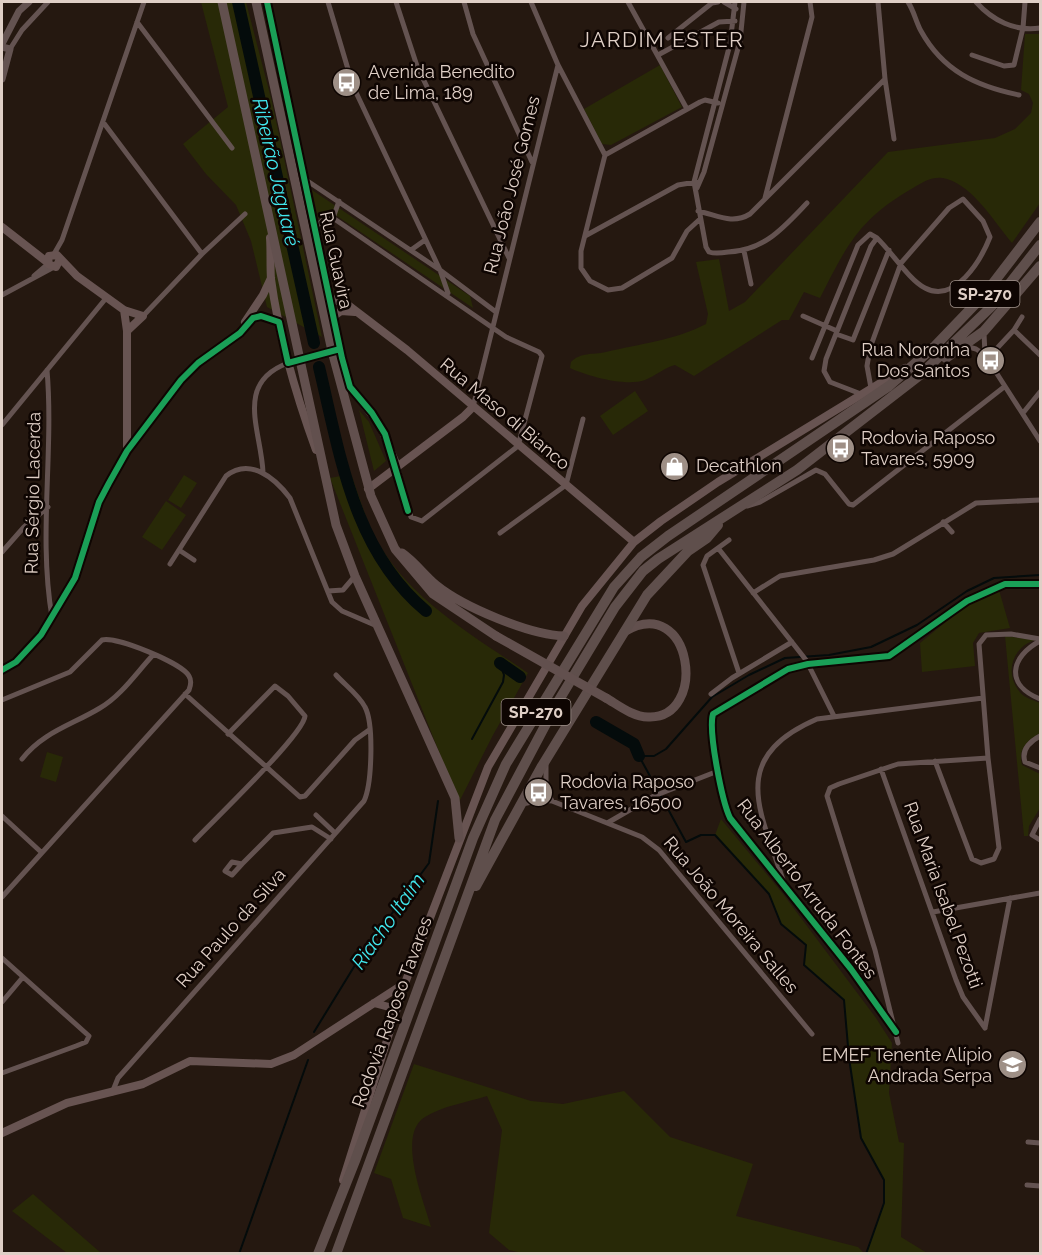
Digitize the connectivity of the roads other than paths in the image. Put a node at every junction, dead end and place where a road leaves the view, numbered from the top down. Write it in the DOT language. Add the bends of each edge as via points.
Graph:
graph roads {
  1 [pos="29,2"];
  2 [pos="48,2"];
  3 [pos="144,2"];
  4 [pos="222,2"];
  5 [pos="256,2"];
  6 [pos="267,2"];
  7 [pos="327,2"];
  8 [pos="396,2"];
  9 [pos="464,2"];
  10 [pos="531,2"];
  11 [pos="628,2"];
  12 [pos="718,2"];
  13 [pos="724,2"];
  14 [pos="744,2"];
  15 [pos="810,2"];
  16 [pos="878,2"];
  17 [pos="908,2"];
  18 [pos="976,2"];
  19 [pos="1025,2"];
  20 [pos="734,5"];
  21 [pos="743,11"];
  22 [pos="733,21"];
  23 [pos="137,22"];
  24 [pos="742,23"];
  25 [pos="1023,28"];
  26 [pos="1041,28"];
  27 [pos="668,38"];
  28 [pos="2,45"];
  29 [pos="10,49"];
  30 [pos="658,55"];
  31 [pos="972,55"];
  32 [pos="558,65"];
  33 [pos="2,79"];
  34 [pos="885,79"];
  35 [pos="726,92"];
  36 [pos="717,93"];
  37 [pos="1019,95"];
  38 [pos="714,101"];
  39 [pos="723,104"];
  40 [pos="687,109"];
  41 [pos="103,122"];
  42 [pos="894,139"];
  43 [pos="232,148"];
  44 [pos="605,155"];
  45 [pos="533,164"];
  46 [pos="303,178"];
  47 [pos="694,182"];
  48 [pos="701,182"];
  49 [pos="697,188"];
  50 [pos="765,200"];
  51 [pos="339,201"];
  52 [pos="807,203"];
  53 [pos="698,211"];
  54 [pos="268,213"];
  55 [pos="246,214"];
  56 [pos="333,218"];
  57 [pos="700,219"];
  58 [pos="1041,222"];
  59 [pos="2,227"];
  60 [pos="314,228"];
  61 [pos="585,236"];
  62 [pos="877,238"];
  63 [pos="425,240"];
  64 [pos="1041,245"];
  65 [pos="411,250"];
  66 [pos="889,250"];
  67 [pos="744,251"];
  68 [pos="202,254"];
  69 [pos="509,258"];
  70 [pos="317,259"];
  71 [pos="53,261"];
  72 [pos="901,263"];
  73 [pos="1041,266"];
  74 [pos="440,270"];
  75 [pos="271,278"];
  76 [pos="751,284"];
  77 [pos="2,295"];
  78 [pos="448,295"];
  79 [pos="107,297"];
  80 [pos="330,298"];
  81 [pos="124,310"];
  82 [pos="355,312"];
  83 [pos="496,312"];
  84 [pos="143,316"];
  85 [pos="334,316"];
  86 [pos="803,316"];
  87 [pos="1022,316"];
  88 [pos="279,322"];
  89 [pos="825,326"];
  90 [pos="492,327"];
  91 [pos="1014,330"];
  92 [pos="127,331"];
  93 [pos="984,331"];
  94 [pos="837,332"];
  95 [pos="230,339"];
  96 [pos="284,346"];
  97 [pos="964,346"];
  98 [pos="332,351"];
  99 [pos="1041,355"];
  100 [pos="986,357"];
  101 [pos="812,358"];
  102 [pos="921,358"];
  103 [pos="305,359"];
  104 [pos="288,363"];
  105 [pos="47,370"];
  106 [pos="920,375"];
  107 [pos="1004,387"];
  108 [pos="871,388"];
  109 [pos="1041,392"];
  110 [pos="861,394"];
  111 [pos="472,408"];
  112 [pos="1023,413"];
  113 [pos="583,419"];
  114 [pos="2,425"];
  115 [pos="1041,441"];
  116 [pos="518,446"];
  117 [pos="127,451"];
  118 [pos="322,466"];
  119 [pos="397,466"];
  120 [pos="263,472"];
  121 [pos="566,485"];
  122 [pos="368,489"];
  123 [pos="1041,500"];
  124 [pos="48,507"];
  125 [pos="739,508"];
  126 [pos="723,518"];
  127 [pos="943,522"];
  128 [pos="952,532"];
  129 [pos="500,533"];
  130 [pos="729,540"];
  131 [pos="634,542"];
  132 [pos="718,548"];
  133 [pos="395,549"];
  134 [pos="178,550"];
  135 [pos="2,552"];
  136 [pos="194,560"];
  137 [pos="170,564"];
  138 [pos="355,576"];
  139 [pos="1041,584"];
  140 [pos="328,591"];
  141 [pos="753,593"];
  142 [pos="52,617"];
  143 [pos="377,626"];
  144 [pos="622,633"];
  145 [pos="564,636"];
  146 [pos="1041,640"];
  147 [pos="792,642"];
  148 [pos="153,655"];
  149 [pos="807,662"];
  150 [pos="2,670"];
  151 [pos="739,673"];
  152 [pos="336,675"];
  153 [pos="185,694"];
  154 [pos="711,694"];
  155 [pos="983,698"];
  156 [pos="1041,699"];
  157 [pos="2,700"];
  158 [pos="834,716"];
  159 [pos="369,730"];
  160 [pos="228,734"];
  161 [pos="1041,736"];
  162 [pos="988,758"];
  163 [pos="22,759"];
  164 [pos="545,760"];
  165 [pos="935,761"];
  166 [pos="265,767"];
  167 [pos="1041,768"];
  168 [pos="881,769"];
  169 [pos="718,771"];
  170 [pos="552,801"];
  171 [pos="520,804"];
  172 [pos="316,815"];
  173 [pos="2,816"];
  174 [pos="1041,819"];
  175 [pos="609,822"];
  176 [pos="333,836"];
  177 [pos="459,838"];
  178 [pos="195,840"];
  179 [pos="1041,840"];
  180 [pos="41,852"];
  181 [pos="242,864"];
  182 [pos="786,890"];
  183 [pos="3,892"];
  184 [pos="1041,893"];
  185 [pos="1010,898"];
  186 [pos="933,912"];
  187 [pos="452,934"];
  188 [pos="2,958"];
  189 [pos="24,976"];
  190 [pos="405,983"];
  191 [pos="2,1002"];
  192 [pos="374,1003"];
  193 [pos="395,1015"];
  194 [pos="896,1032"];
  195 [pos="812,1034"];
  196 [pos="898,1043"];
  197 [pos="2,1073"];
  198 [pos="112,1093"];
  199 [pos="2,1132"];
  200 [pos="1028,1142"];
  201 [pos="1041,1143"];
  202 [pos="1027,1185"];
  203 [pos="1041,1186"];
  204 [pos="338,1205"];
  205 [pos="336,1253"];
  206 [pos="318,1254"];
  1 -- 28 [label="street" via="19,11"];
  2 -- 29 [label="street"];
  3 -- 23 [label="street"];
  4 -- 54 [label="highway"];
  5 -- 70 [label="highway"];
  6 -- 46 [label="main road, Rua Guavira"];
  7 -- 63 [label="street" via="353,86"];
  8 -- 69 [label="street" via="417,66"];
  9 -- 45 [label="street" via="473,34"];
  10 -- 32 [label="street"];
  11 -- 30 [label="street"];
  12 -- 27 [label="street"];
  13 -- 20 [label="street"];
  14 -- 21 [label="street"];
  15 -- 50 [label="street" via="812,17"];
  16 -- 34 [label="street"];
  17 -- 37 [label="street" via="936,55 947,66 976,83"];
  18 -- 25 [label="street" via="1004,24"];
  19 -- 25 [label="street"];
  20 -- 21 [label="street"];
  20 -- 22 [label="street"];
  21 -- 24 [label="street"];
  22 -- 24 [label="street"];
  22 -- 30 [label="street" via="720,22"];
  22 -- 36 [label="street"];
  23 -- 41 [label="street"];
  23 -- 43 [label="street"];
  24 -- 35 [label="street"];
  25 -- 26 [label="street"];
  25 -- 31 [label="street" via="1014,65 1004,66"];
  28 -- 29 [label="street"];
  29 -- 33 [label="street"];
  30 -- 40 [label="street"];
  32 -- 44 [label="street"];
  32 -- 45 [label="street, Rua João José Gomes"];
  34 -- 42 [label="street"];
  34 -- 50 [label="street"];
  35 -- 36 [label="street"];
  35 -- 39 [label="street"];
  36 -- 38 [label="street"];
  38 -- 39 [label="street"];
  38 -- 40 [label="street" via="705,100"];
  38 -- 47 [label="street"];
  39 -- 48 [label="street"];
  40 -- 44 [label="street"];
  41 -- 68 [label="street"];
  41 -- 71 [label="street"];
  44 -- 61 [label="street"];
  45 -- 69 [label="street, Rua João José Gomes"];
  46 -- 51 [label="street"];
  46 -- 60 [label="main road, Rua Guavira"];
  47 -- 48 [label="street"];
  47 -- 49 [label="street"];
  47 -- 61 [label="street" via="678,185"];
  48 -- 49 [label="street"];
  49 -- 53 [label="street"];
  50 -- 53 [label="street" via="740,220"];
  51 -- 56 [label="street"];
  51 -- 65 [label="street"];
  52 -- 67 [label="street" via="775,236"];
  53 -- 57 [label="street"];
  54 -- 75 [label="main road"];
  54 -- 103 [label="highway"];
  55 -- 68 [label="street"];
  56 -- 60 [label="street"];
  56 -- 78 [label="street"];
  57 -- 61 [label="street" via="687,231 667,262 612,290 594,285 584,275 580,262"];
  57 -- 67 [label="street" via="709,252"];
  58 -- 102 [label="highway, Rodovia Raposo Tavares / SP-270" via="984,295"];
  59 -- 71 [label="main road"];
  60 -- 70 [label="main road, Rua Guavira"];
  62 -- 66 [label="street"];
  62 -- 89 [label="street" via="870,234 858,245"];
  62 -- 94 [label="street"];
  63 -- 65 [label="street"];
  63 -- 74 [label="street"];
  64 -- 106 [label="highway, Rodovia Raposo Tavares / SP-270" via="992,306"];
  65 -- 74 [label="street"];
  66 -- 72 [label="street"];
  66 -- 94 [label="street" via="853,340"];
  67 -- 76 [label="street"];
  68 -- 84 [label="street"];
  69 -- 83 [label="street, Rua João José Gomes"];
  70 -- 80 [label="main road, Rua Guavira"];
  70 -- 98 [label="highway"];
  71 -- 77 [label="street"];
  71 -- 79 [label="main road"];
  72 -- 72 [label="street" via="924,288 951,290 979,259 990,237 989,230 968,202 958,201"];
  72 -- 108 [label="street" via="870,348 867,366"];
  73 -- 93 [label="highway"];
  74 -- 78 [label="street"];
  74 -- 83 [label="street"];
  75 -- 88 [label="main road"];
  75 -- 95 [label="main road" via="246,321"];
  78 -- 90 [label="street"];
  79 -- 81 [label="main road"];
  79 -- 105 [label="street"];
  80 -- 82 [label="main road, Rua Maso di Bianco"];
  80 -- 85 [label="main road, Rua Guavira"];
  81 -- 84 [label="main road"];
  81 -- 92 [label="main road"];
  82 -- 85 [label="main road" via="343,311"];
  82 -- 111 [label="main road, Rua Maso di Bianco" via="407,350"];
  83 -- 90 [label="street, Rua João José Gomes"];
  84 -- 92 [label="main road"];
  85 -- 98 [label="main road, Rua Guavira"];
  86 -- 89 [label="street"];
  87 -- 91 [label="street"];
  88 -- 95 [label="main road" via="261,316 254,318"];
  88 -- 96 [label="main road"];
  89 -- 94 [label="street"];
  89 -- 101 [label="street"];
  90 -- 111 [label="street, Rua João José Gomes"];
  90 -- 116 [label="street" via="542,356"];
  91 -- 99 [label="street"];
  91 -- 100 [label="street"];
  92 -- 117 [label="main road"];
  93 -- 97 [label="highway"];
  93 -- 100 [label="street"];
  94 -- 110 [label="street" via="826,359 825,377"];
  95 -- 117 [label="main road" via="189,371"];
  96 -- 103 [label="main road"];
  96 -- 104 [label="main road"];
  97 -- 100 [label="street"];
  97 -- 106 [label="highway"];
  98 -- 103 [label="main road"];
  98 -- 119 [label="main road, Rua Guavira" via="350,387 385,434"];
  98 -- 122 [label="highway"];
  100 -- 107 [label="street"];
  102 -- 108 [label="main road"];
  102 -- 204 [label="highway, Rodovia Raposo Tavares / SP-270" via="857,409 668,536 641,557 614,587 530,722 491,797"];
  103 -- 104 [label="main road"];
  103 -- 118 [label="highway"];
  104 -- 118 [label="main road"];
  104 -- 120 [label="street" via="264,377 253,400"];
  105 -- 114 [label="street"];
  105 -- 124 [label="street, Rua Sérgio Lacerda" via="51,416"];
  106 -- 125 [label="highway, Rodovia Raposo Tavares / SP-270" via="797,470"];
  107 -- 112 [label="street"];
  107 -- 125 [label="street" via="853,505 825,474 814,470 760,502"];
  108 -- 110 [label="main road"];
  109 -- 112 [label="street"];
  110 -- 131 [label="main road" via="687,502"];
  111 -- 116 [label="main road, Rua Maso di Bianco"];
  111 -- 119 [label="main road"];
  112 -- 115 [label="street"];
  113 -- 121 [label="street"];
  116 -- 119 [label="street, Rua Guavira" via="422,521 412,520"];
  116 -- 121 [label="main road, Rua Maso di Bianco"];
  117 -- 142 [label="street" via="99,502 75,578"];
  118 -- 138 [label="highway" via="336,525"];
  119 -- 122 [label="main road"];
  120 -- 134 [label="street" via="240,469 226,476"];
  120 -- 140 [label="street" via="282,486 290,498"];
  121 -- 129 [label="street"];
  121 -- 131 [label="main road, Rua Maso di Bianco"];
  122 -- 133 [label="highway"];
  123 -- 127 [label="street" via="976,503"];
  124 -- 135 [label="street"];
  124 -- 142 [label="street, Rua Sérgio Lacerda" via="46,582"];
  125 -- 126 [label="highway, Rodovia Raposo Tavares / SP-270"];
  126 -- 144 [label="highway" via="647,595"];
  126 -- 187 [label="highway, Rodovia Raposo Tavares / SP-270" via="643,571 615,607 513,781"];
  127 -- 128 [label="street"];
  127 -- 141 [label="street" via="893,554 780,576"];
  130 -- 132 [label="street"];
  131 -- 145 [label="main road" via="593,591"];
  132 -- 141 [label="street"];
  132 -- 151 [label="street" via="705,560 704,573"];
  133 -- 144 [label="highway, bridge" via="433,594 496,636 606,698 646,717 660,716 680,700 685,687 682,646 675,636 656,624 642,624"];
  133 -- 145 [label="highway" via="435,584 463,602 545,636"];
  134 -- 136 [label="street"];
  134 -- 137 [label="street"];
  138 -- 140 [label="street" via="343,590"];
  138 -- 143 [label="highway"];
  139 -- 149 [label="street" via="1005,584 967,601 889,656"];
  140 -- 143 [label="street" via="336,607"];
  141 -- 147 [label="street"];
  142 -- 150 [label="street" via="27,652"];
  143 -- 177 [label="highway" via="455,798"];
  144 -- 164 [label="highway"];
  145 -- 177 [label="main road" via="488,767"];
  146 -- 155 [label="street" via="986,635 979,644"];
  146 -- 156 [label="street" via="1023,651 1016,678 1025,691"];
  147 -- 149 [label="street"];
  147 -- 151 [label="street"];
  148 -- 153 [label="street" via="185,671 190,680"];
  148 -- 157 [label="street" via="119,640 102,640 70,672"];
  148 -- 163 [label="street" via="113,699 46,735"];
  149 -- 158 [label="street"];
  149 -- 169 [label="street, Rua Alberto Arruda Fontes" via="776,673 713,714"];
  151 -- 154 [label="street"];
  152 -- 159 [label="street" via="365,706"];
  153 -- 160 [label="street"];
  153 -- 180 [label="street"];
  155 -- 158 [label="street"];
  155 -- 162 [label="street"];
  158 -- 182 [label="street" via="798,728 763,759 757,775 759,806"];
  159 -- 166 [label="street" via="305,796 300,797"];
  159 -- 176 [label="street, Rua Paulo da Silva" via="370,782 363,801"];
  160 -- 166 [label="street"];
  160 -- 166 [label="street" via="277,686 303,713 304,722"];
  161 -- 167 [label="street" via="1028,745 1024,758"];
  162 -- 165 [label="street"];
  162 -- 165 [label="street" via="999,848 994,859 981,863 969,854"];
  164 -- 170 [label="street" via="546,789"];
  164 -- 171 [label="highway"];
  165 -- 168 [label="street"];
  166 -- 178 [label="street"];
  168 -- 186 [label="street, Rua Maria Isabel Pezotti"];
  168 -- 194 [label="street" via="830,788 827,796"];
  169 -- 175 [label="street" via="654,796"];
  169 -- 182 [label="street, Rua Alberto Arruda Fontes" via="729,818"];
  170 -- 171 [label="street, Rua João Moreira Salles"];
  170 -- 175 [label="street, Rua João Moreira Salles"];
  171 -- 187 [label="highway"];
  172 -- 176 [label="street"];
  173 -- 180 [label="street"];
  174 -- 179 [label="street" via="1032,835"];
  175 -- 195 [label="street, Rua João Moreira Salles" via="642,837 659,850"];
  176 -- 181 [label="street" via="312,827 273,833"];
  176 -- 198 [label="street, Rua Paulo da Silva" via="118,1078"];
  177 -- 190 [label="main road"];
  180 -- 183 [label="street"];
  182 -- 194 [label="street, Rua Alberto Arruda Fontes" via="851,969"];
  184 -- 185 [label="street"];
  185 -- 186 [label="street"];
  185 -- 186 [label="street, Rua Maria Isabel Pezotti" via="985,1028 963,997"];
  187 -- 205 [label="highway, Rodovia Raposo Tavares / SP-270"];
  188 -- 189 [label="street"];
  189 -- 191 [label="street"];
  189 -- 197 [label="street" via="89,1036 86,1042"];
  190 -- 192 [label="main road"];
  190 -- 193 [label="main road"];
  192 -- 193 [label="main road" via="386,1006"];
  192 -- 198 [label="main road" via="278,1062 190,1061 143,1084"];
  193 -- 204 [label="main road" via="348,1158"];
  194 -- 196 [label="street"];
  198 -- 199 [label="main road" via="67,1102"];
  200 -- 201 [label="street"];
  202 -- 203 [label="street"];
  204 -- 206 [label="highway, Rodovia Raposo Tavares / SP-270"];
}
